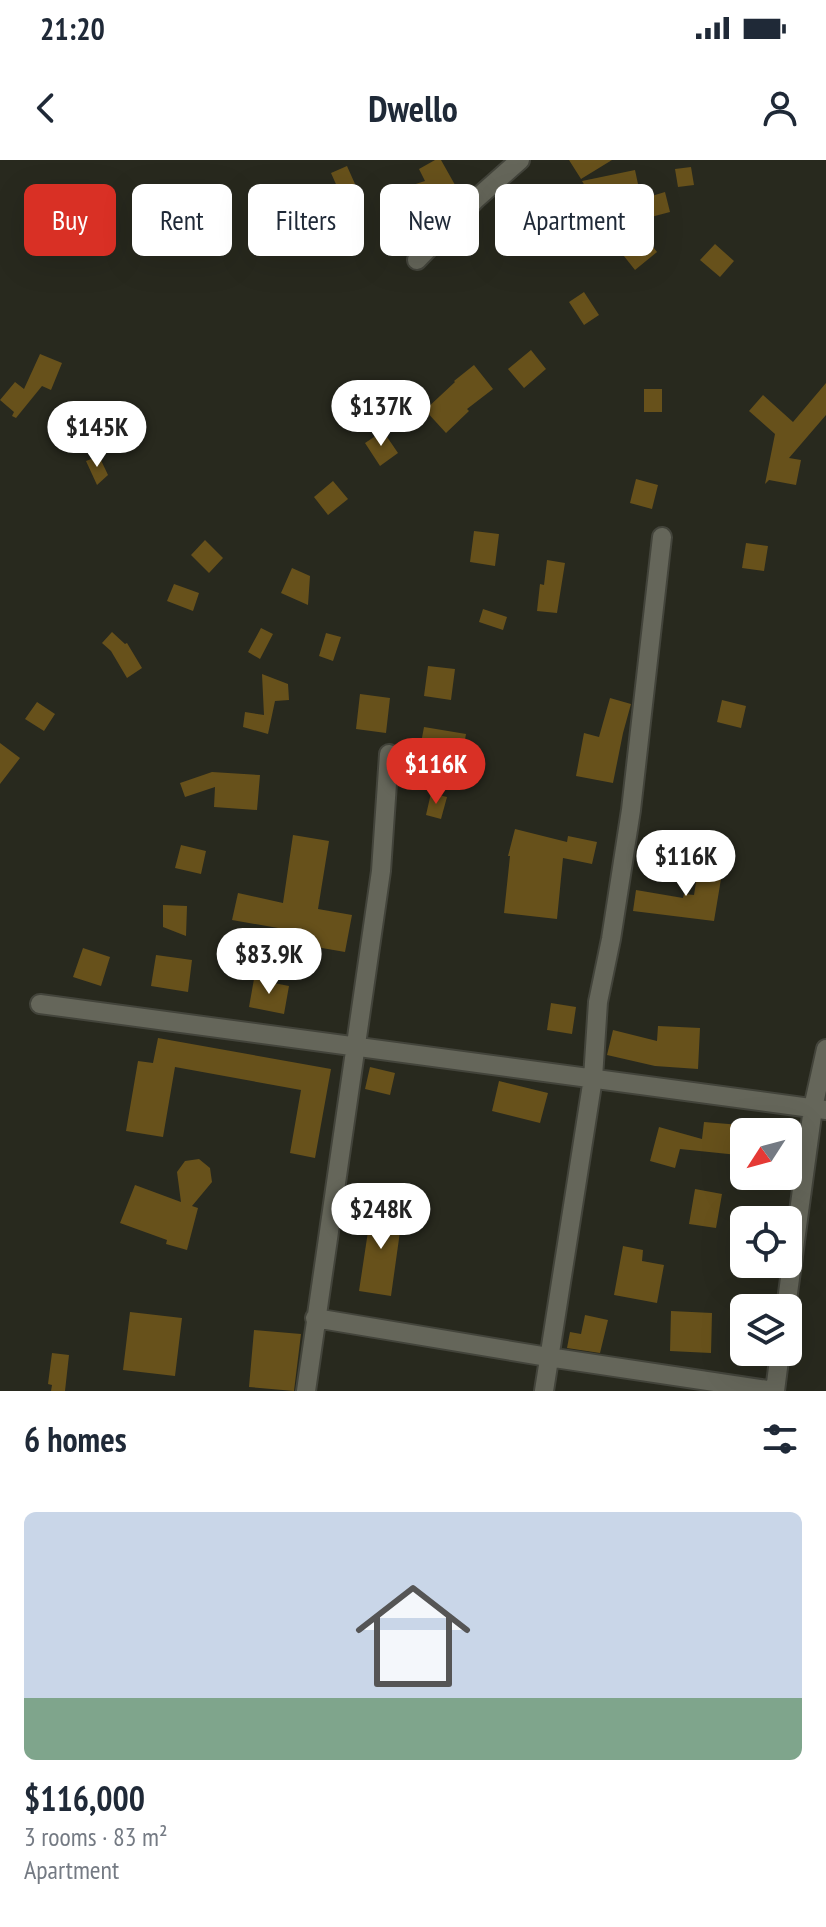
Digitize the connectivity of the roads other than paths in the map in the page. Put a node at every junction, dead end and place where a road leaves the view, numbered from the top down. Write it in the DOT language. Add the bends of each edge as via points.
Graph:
graph roads {
  1 [pos="520,160"];
  2 [pos="417,260"];
  3 [pos="662,537"];
  4 [pos="389,754"];
  5 [pos="40,1004"];
  6 [pos="355,1046"];
  7 [pos="826,1049"];
  8 [pos="593,1078"];
  9 [pos="820,1109"];
  10 [pos="788,1294"];
  11 [pos="315,1318"];
  12 [pos="548,1357"];
  13 [pos="778,1366"];
  14 [pos="306,1391"];
  15 [pos="544,1391"];
  16 [pos="774,1391"];
  1 -- 2 [label="street"];
  3 -- 8 [label="street" via="631,810 598,1002"];
  4 -- 6 [label="street" via="381,871"];
  5 -- 6 [label="street"];
  6 -- 8 [label="street"];
  6 -- 11 [label="street"];
  7 -- 9 [label="street"];
  8 -- 9 [label="street"];
  8 -- 12 [label="street"];
  9 -- 10 [label="street"];
  11 -- 12 [label="street"];
  11 -- 14 [label="street"];
  12 -- 15 [label="street"];
  12 -- 16 [label="street"];
  13 -- 16 [label="street"];
}
